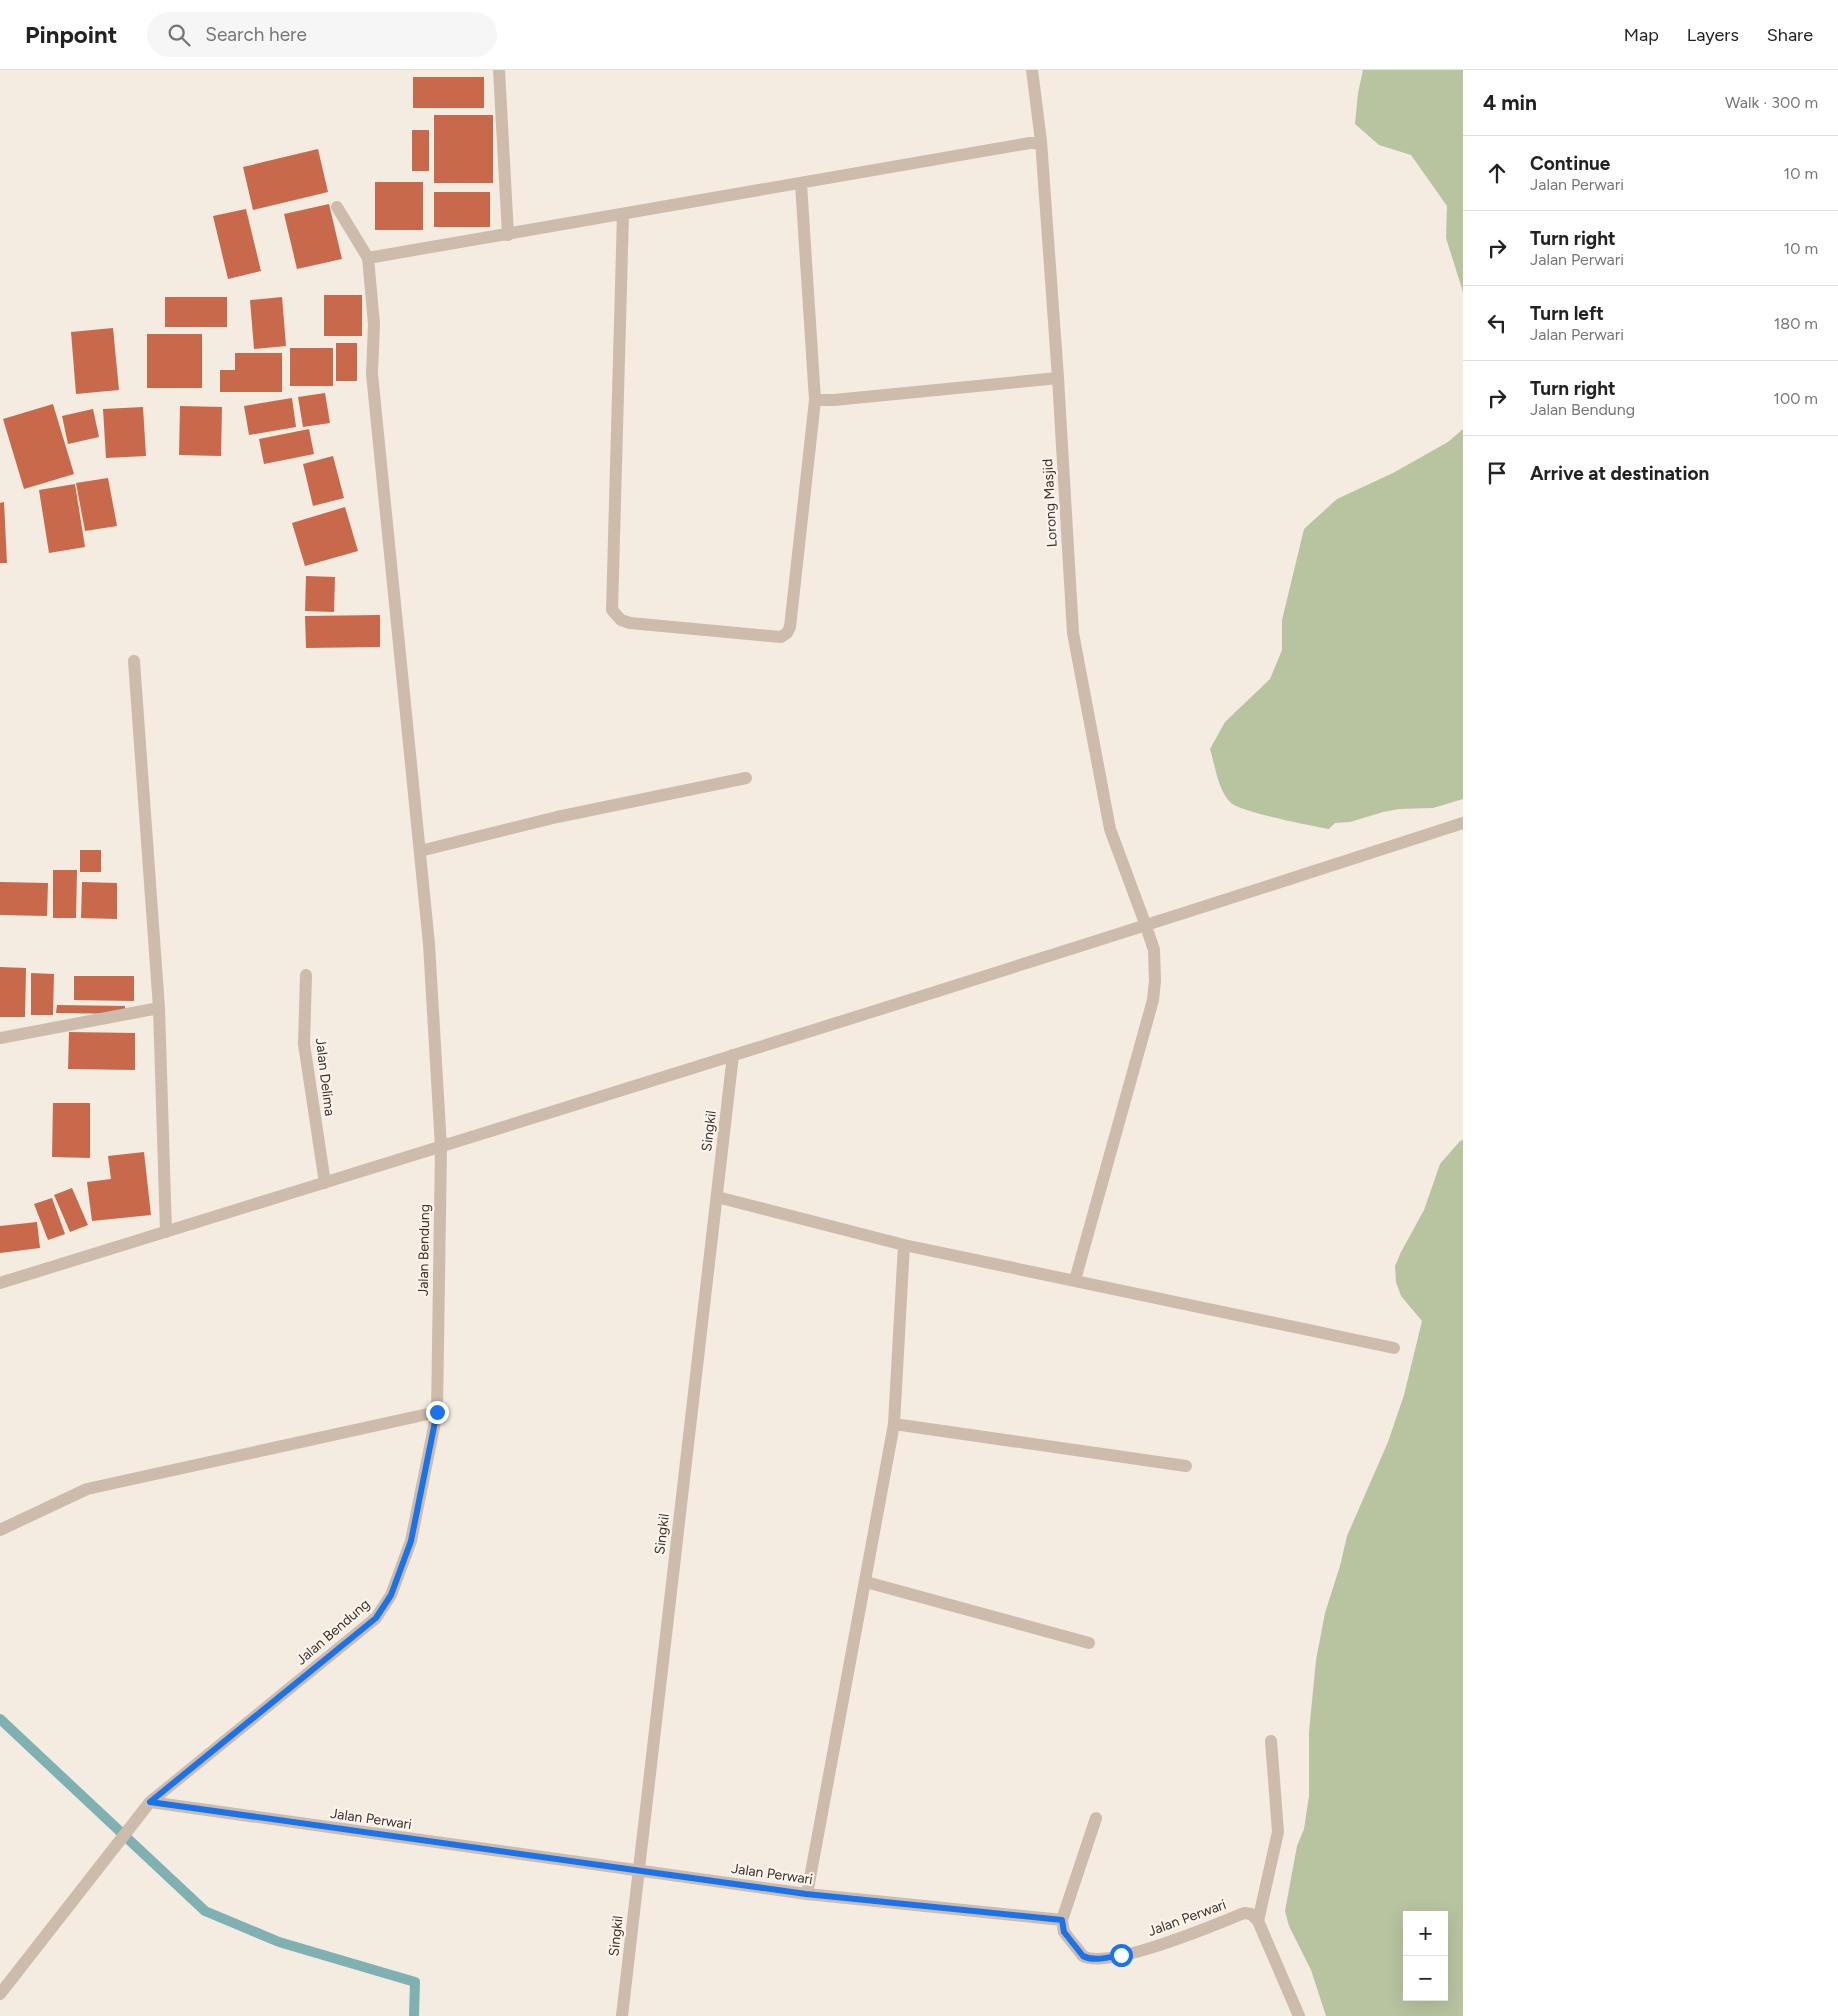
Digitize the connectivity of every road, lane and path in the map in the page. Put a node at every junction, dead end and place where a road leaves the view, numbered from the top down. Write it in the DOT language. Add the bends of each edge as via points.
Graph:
graph roads {
  1 [pos="499,70"];
  2 [pos="1032,70"];
  3 [pos="1041,141"];
  4 [pos="802,184"];
  5 [pos="337,208"];
  6 [pos="623,214"];
  7 [pos="508,235"];
  8 [pos="368,258"];
  9 [pos="1058,378"];
  10 [pos="815,400"];
  11 [pos="134,661"];
  12 [pos="746,778"];
  13 [pos="1463,823"];
  14 [pos="420,851"];
  15 [pos="1146,926"];
  16 [pos="306,974"];
  17 [pos="158,1008"];
  18 [pos="0,1038"];
  19 [pos="733,1055"];
  20 [pos="441,1147"];
  21 [pos="325,1183"];
  22 [pos="716,1197"];
  23 [pos="166,1232"];
  24 [pos="904,1245"];
  25 [pos="1075,1280"];
  26 [pos="0,1283"];
  27 [pos="1394,1348"];
  28 [pos="437,1412"];
  29 [pos="894,1424"];
  30 [pos="1186,1466"];
  31 [pos="0,1530"];
  32 [pos="866,1582"];
  33 [pos="1089,1643"];
  34 [pos="1271,1741"];
  35 [pos="147,1805"];
  36 [pos="1096,1818"];
  37 [pos="638,1871"];
  38 [pos="806,1894"];
  39 [pos="1062,1920"];
  40 [pos="1258,1921"];
  41 [pos="0,1994"];
  42 [pos="622,2016"];
  43 [pos="1299,2016"];
  1 -- 7 [label="street"];
  2 -- 3 [label="street, Lorong Masjid"];
  3 -- 4 [label="street"];
  3 -- 9 [label="street, Lorong Masjid"];
  4 -- 6 [label="street"];
  4 -- 10 [label="street"];
  5 -- 8 [label="street"];
  6 -- 7 [label="street"];
  6 -- 10 [label="street" via="611,602 616,616 630,623 777,637 787,633"];
  7 -- 8 [label="street"];
  8 -- 14 [label="street, Jalan Bendung" via="374,324 372,374"];
  9 -- 10 [label="street"];
  9 -- 15 [label="street, Lorong Masjid" via="1073,633 1110,829"];
  11 -- 17 [label="street"];
  12 -- 14 [label="street" via="557,817"];
  13 -- 15 [label="street"];
  14 -- 20 [label="street, Jalan Bendung"];
  15 -- 19 [label="street"];
  15 -- 25 [label="street, Lorong Masjid" via="1154,950 1153,1000"];
  16 -- 21 [label="street, Jalan Delima" via="304,1044"];
  17 -- 18 [label="street"];
  17 -- 23 [label="street"];
  19 -- 20 [label="street"];
  19 -- 22 [label="street, Singkil"];
  20 -- 21 [label="street"];
  20 -- 28 [label="street, Jalan Bendung"];
  21 -- 23 [label="street"];
  22 -- 24 [label="street"];
  22 -- 37 [label="street, Singkil"];
  23 -- 26 [label="street"];
  24 -- 25 [label="street"];
  24 -- 29 [label="street"];
  25 -- 27 [label="street"];
  28 -- 31 [label="street" via="86,1489"];
  28 -- 35 [label="street, Jalan Bendung" via="411,1541 391,1595 376,1618"];
  29 -- 30 [label="street"];
  29 -- 32 [label="street"];
  32 -- 33 [label="street"];
  32 -- 38 [label="street"];
  34 -- 40 [label="street" via="1278,1832"];
  35 -- 37 [label="street, Jalan Perwari"];
  35 -- 41 [label="street, Jalan Bendung"];
  36 -- 39 [label="street"];
  37 -- 38 [label="street, Jalan Perwari"];
  37 -- 42 [label="street, Singkil"];
  38 -- 39 [label="street, Jalan Perwari"];
  39 -- 40 [label="street, Jalan Perwari" via="1064,1932 1083,1956 1098,1959 1178,1939 1244,1913 1251,1914"];
  40 -- 43 [label="street"];
}
